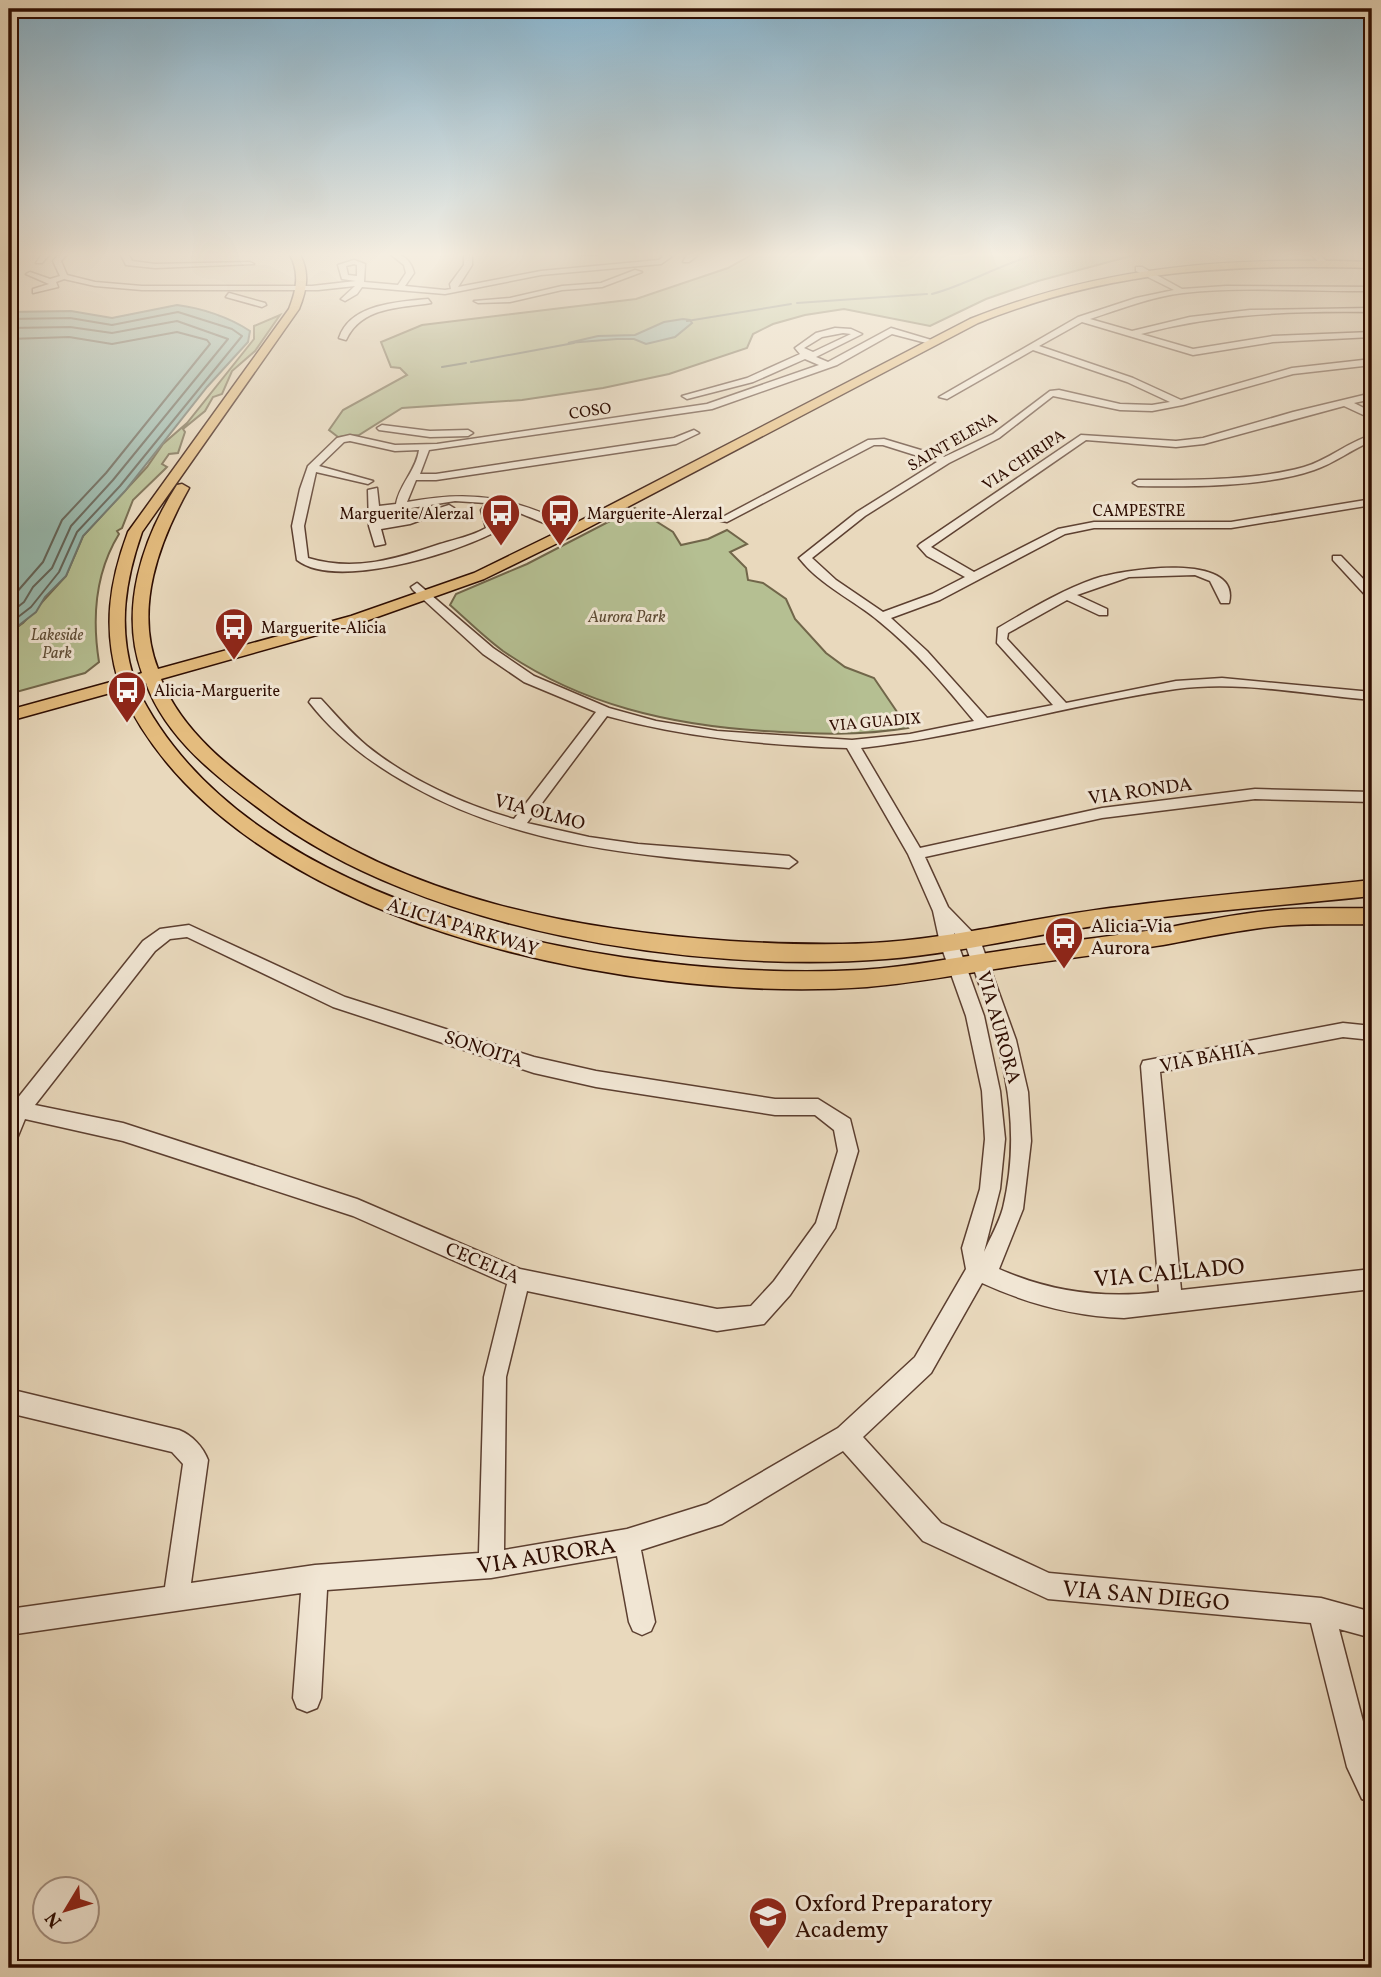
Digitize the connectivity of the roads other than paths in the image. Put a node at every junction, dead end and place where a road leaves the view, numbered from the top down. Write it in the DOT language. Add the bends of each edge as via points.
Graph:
graph roads {
  1 [pos="270,345"];
  2 [pos="284,345"];
  3 [pos="802,345"];
  4 [pos="837,345"];
  5 [pos="864,345"];
  6 [pos="918,345"];
  7 [pos="1035,345"];
  8 [pos="1170,345"];
  9 [pos="1234,345"];
  10 [pos="1032,347"];
  11 [pos="806,355"];
  12 [pos="1372,362"];
  13 [pos="274,363"];
  14 [pos="827,365"];
  15 [pos="750,380"];
  16 [pos="766,387"];
  17 [pos="687,396"];
  18 [pos="1372,396"];
  19 [pos="944,397"];
  20 [pos="1346,402"];
  21 [pos="1180,404"];
  22 [pos="671,414"];
  23 [pos="1372,416"];
  24 [pos="230,424"];
  25 [pos="382,428"];
  26 [pos="694,433"];
  27 [pos="1372,438"];
  28 [pos="459,439"];
  29 [pos="424,448"];
  30 [pos="945,461"];
  31 [pos="312,468"];
  32 [pos="412,477"];
  33 [pos="1138,483"];
  34 [pos="494,500"];
  35 [pos="1372,502"];
  36 [pos="401,505"];
  37 [pos="449,508"];
  38 [pos="374,510"];
  39 [pos="723,520"];
  40 [pos="374,526"];
  41 [pos="567,527"];
  42 [pos="379,544"];
  43 [pos="1337,558"];
  44 [pos="974,577"];
  45 [pos="421,592"];
  46 [pos="1372,595"];
  47 [pos="1068,596"];
  48 [pos="1226,600"];
  49 [pos="1103,612"];
  50 [pos="882,617"];
  51 [pos="150,671"];
  52 [pos="126,678"];
  53 [pos="1372,696"];
  54 [pos="316,702"];
  55 [pos="9,704"];
  56 [pos="1063,708"];
  57 [pos="604,711"];
  58 [pos="9,716"];
  59 [pos="982,723"];
  60 [pos="852,744"];
  61 [pos="1372,797"];
  62 [pos="517,826"];
  63 [pos="916,854"];
  64 [pos="789,862"];
  65 [pos="1372,888"];
  66 [pos="941,911"];
  67 [pos="1372,916"];
  68 [pos="972,940"];
  69 [pos="948,943"];
  70 [pos="981,962"];
  71 [pos="956,966"];
  72 [pos="1372,1033"];
  73 [pos="818,1107"];
  74 [pos="20,1110"];
  75 [pos="9,1135"];
  76 [pos="977,1270"];
  77 [pos="519,1279"];
  78 [pos="1372,1279"];
  79 [pos="1171,1301"];
  80 [pos="9,1401"];
  81 [pos="846,1436"];
  82 [pos="627,1542"];
  83 [pos="491,1565"];
  84 [pos="315,1578"];
  85 [pos="176,1597"];
  86 [pos="1321,1611"];
  87 [pos="9,1622"];
  88 [pos="642,1622"];
  89 [pos="1372,1625"];
  90 [pos="307,1698"];
  91 [pos="1372,1788"];
  1 -- 52 [label="main road, ALICIA PARKWAY" via="135,532 114,600 115,642"];
  2 -- 13 [label="main road, ALICIA PARKWAY"];
  3 -- 11 [label="street" via="799,348"];
  4 -- 11 [label="street"];
  5 -- 14 [label="street, COSO"];
  6 -- 41 [label="main road"];
  7 -- 10 [label="street"];
  8 -- 9 [label="street" via="1193,352"];
  10 -- 19 [label="street"];
  10 -- 21 [label="street" via="1140,384"];
  11 -- 14 [label="street"];
  11 -- 15 [label="street"];
  12 -- 21 [label="street, SAINT ELENA" via="1292,371"];
  14 -- 16 [label="street, COSO"];
  15 -- 16 [label="street"];
  15 -- 17 [label="street"];
  16 -- 22 [label="street, COSO" via="709,407"];
  18 -- 20 [label="street, VIA CHIRIPA"];
  20 -- 23 [label="street"];
  20 -- 44 [label="street, VIA CHIRIPA" via="1204,441 1176,444 1084,437 924,546"];
  21 -- 30 [label="street, SAINT ELENA" via="1120,407 1050,394 996,436"];
  22 -- 28 [label="street, COSO"];
  22 -- 28 [label="street, COSO" via="663,405"];
  24 -- 51 [label="main road, ALICIA PARKWAY" via="181,489 152,544 140,594"];
  25 -- 28 [label="street, COSO"];
  26 -- 32 [label="street" via="676,441"];
  27 -- 33 [label="street" via="1302,470 1176,484"];
  28 -- 29 [label="street, COSO"];
  29 -- 31 [label="street, COSO" via="395,448 350,438 341,440"];
  29 -- 32 [label="street"];
  30 -- 39 [label="street" via="873,442"];
  30 -- 50 [label="street, SAINT ELENA" via="861,514 805,558 816,571"];
  31 -- 34 [label="street" via="298,526 303,560 336,569 400,562 492,529 486,510"];
  31 -- 38 [label="street" via="370,486"];
  32 -- 36 [label="street"];
  34 -- 36 [label="street" via="453,498"];
  34 -- 41 [label="street"];
  35 -- 44 [label="street, CAMPESTRE" via="1231,525 1062,531"];
  36 -- 38 [label="street"];
  37 -- 40 [label="street" via="406,522"];
  38 -- 40 [label="street"];
  40 -- 42 [label="street"];
  41 -- 45 [label="main road" via="492,570"];
  43 -- 46 [label="street"];
  44 -- 50 [label="street, CAMPESTRE"];
  45 -- 51 [label="main road"];
  45 -- 57 [label="street, VIA GUADIX" via="488,651 529,679"];
  47 -- 48 [label="street" via="1127,573 1195,571 1211,575 1223,586"];
  47 -- 49 [label="street"];
  47 -- 56 [label="street" via="1002,631 1001,640"];
  50 -- 59 [label="street" via="926,655"];
  51 -- 52 [label="main road"];
  51 -- 69 [label="main road, ALICIA PARKWAY" via="175,722 197,747 266,804 307,833 360,861 475,907 602,936 705,948 806,953"];
  52 -- 55 [label="main road"];
  52 -- 58 [label="main road"];
  52 -- 71 [label="main road, ALICIA PARKWAY" via="139,710 172,758 223,810 285,853 357,891 415,914 530,948 673,972 850,979"];
  53 -- 56 [label="street, VIA GUADIX" via="1222,682 1176,685"];
  54 -- 62 [label="street, VIA OLMO" via="365,751 416,783 468,811"];
  56 -- 59 [label="street, VIA GUADIX"];
  57 -- 60 [label="street, VIA GUADIX" via="717,735"];
  57 -- 62 [label="street"];
  59 -- 60 [label="street, VIA GUADIX"];
  60 -- 63 [label="street, VIA AURORA"];
  61 -- 63 [label="street, VIA RONDA" via="1255,794 1102,813"];
  62 -- 64 [label="street, VIA OLMO" via="578,842"];
  63 -- 66 [label="street, VIA AURORA"];
  65 -- 68 [label="main road, ALICIA PARKWAY" via="1114,915"];
  66 -- 68 [label="street, VIA AURORA"];
  66 -- 69 [label="street, VIA AURORA"];
  67 -- 70 [label="main road, ALICIA PARKWAY" via="1270,918"];
  68 -- 69 [label="main road, ALICIA PARKWAY"];
  68 -- 70 [label="street, VIA AURORA"];
  69 -- 71 [label="street, VIA AURORA"];
  70 -- 71 [label="main road, ALICIA PARKWAY"];
  70 -- 76 [label="street, VIA AURORA" via="1019,1092 1021,1141 1013,1209 991,1262"];
  71 -- 76 [label="street, VIA AURORA" via="975,1016 991,1091 995,1139 990,1189 973,1248"];
  72 -- 79 [label="street, VIA BAHIA" via="1343,1030 1150,1066"];
  73 -- 74 [label="street, SONOITA" via="775,1107 534,1065 339,1002 189,931 166,933 149,946"];
  73 -- 77 [label="street, CECELIA" via="843,1125 848,1151 825,1228 756,1316 717,1320"];
  74 -- 75 [label="street"];
  74 -- 77 [label="street, CECELIA" via="123,1132 357,1208"];
  76 -- 79 [label="street, VIA CALLADO" via="1030,1294 1090,1306"];
  76 -- 81 [label="street, VIA AURORA" via="923,1365"];
  77 -- 83 [label="street" via="495,1377"];
  78 -- 79 [label="street, VIA CALLADO"];
  80 -- 85 [label="street" via="179,1441 196,1460"];
  81 -- 82 [label="street, VIA AURORA" via="713,1515"];
  81 -- 86 [label="street, VIA SAN DIEGO" via="932,1532 1048,1586"];
  82 -- 83 [label="street, VIA AURORA"];
  82 -- 88 [label="street"];
  83 -- 84 [label="street, VIA AURORA"];
  84 -- 85 [label="street, VIA AURORA"];
  84 -- 90 [label="street"];
  85 -- 87 [label="street, VIA AURORA"];
  86 -- 89 [label="street, VIA SAN DIEGO"];
  86 -- 91 [label="street" via="1361,1767"];
}
